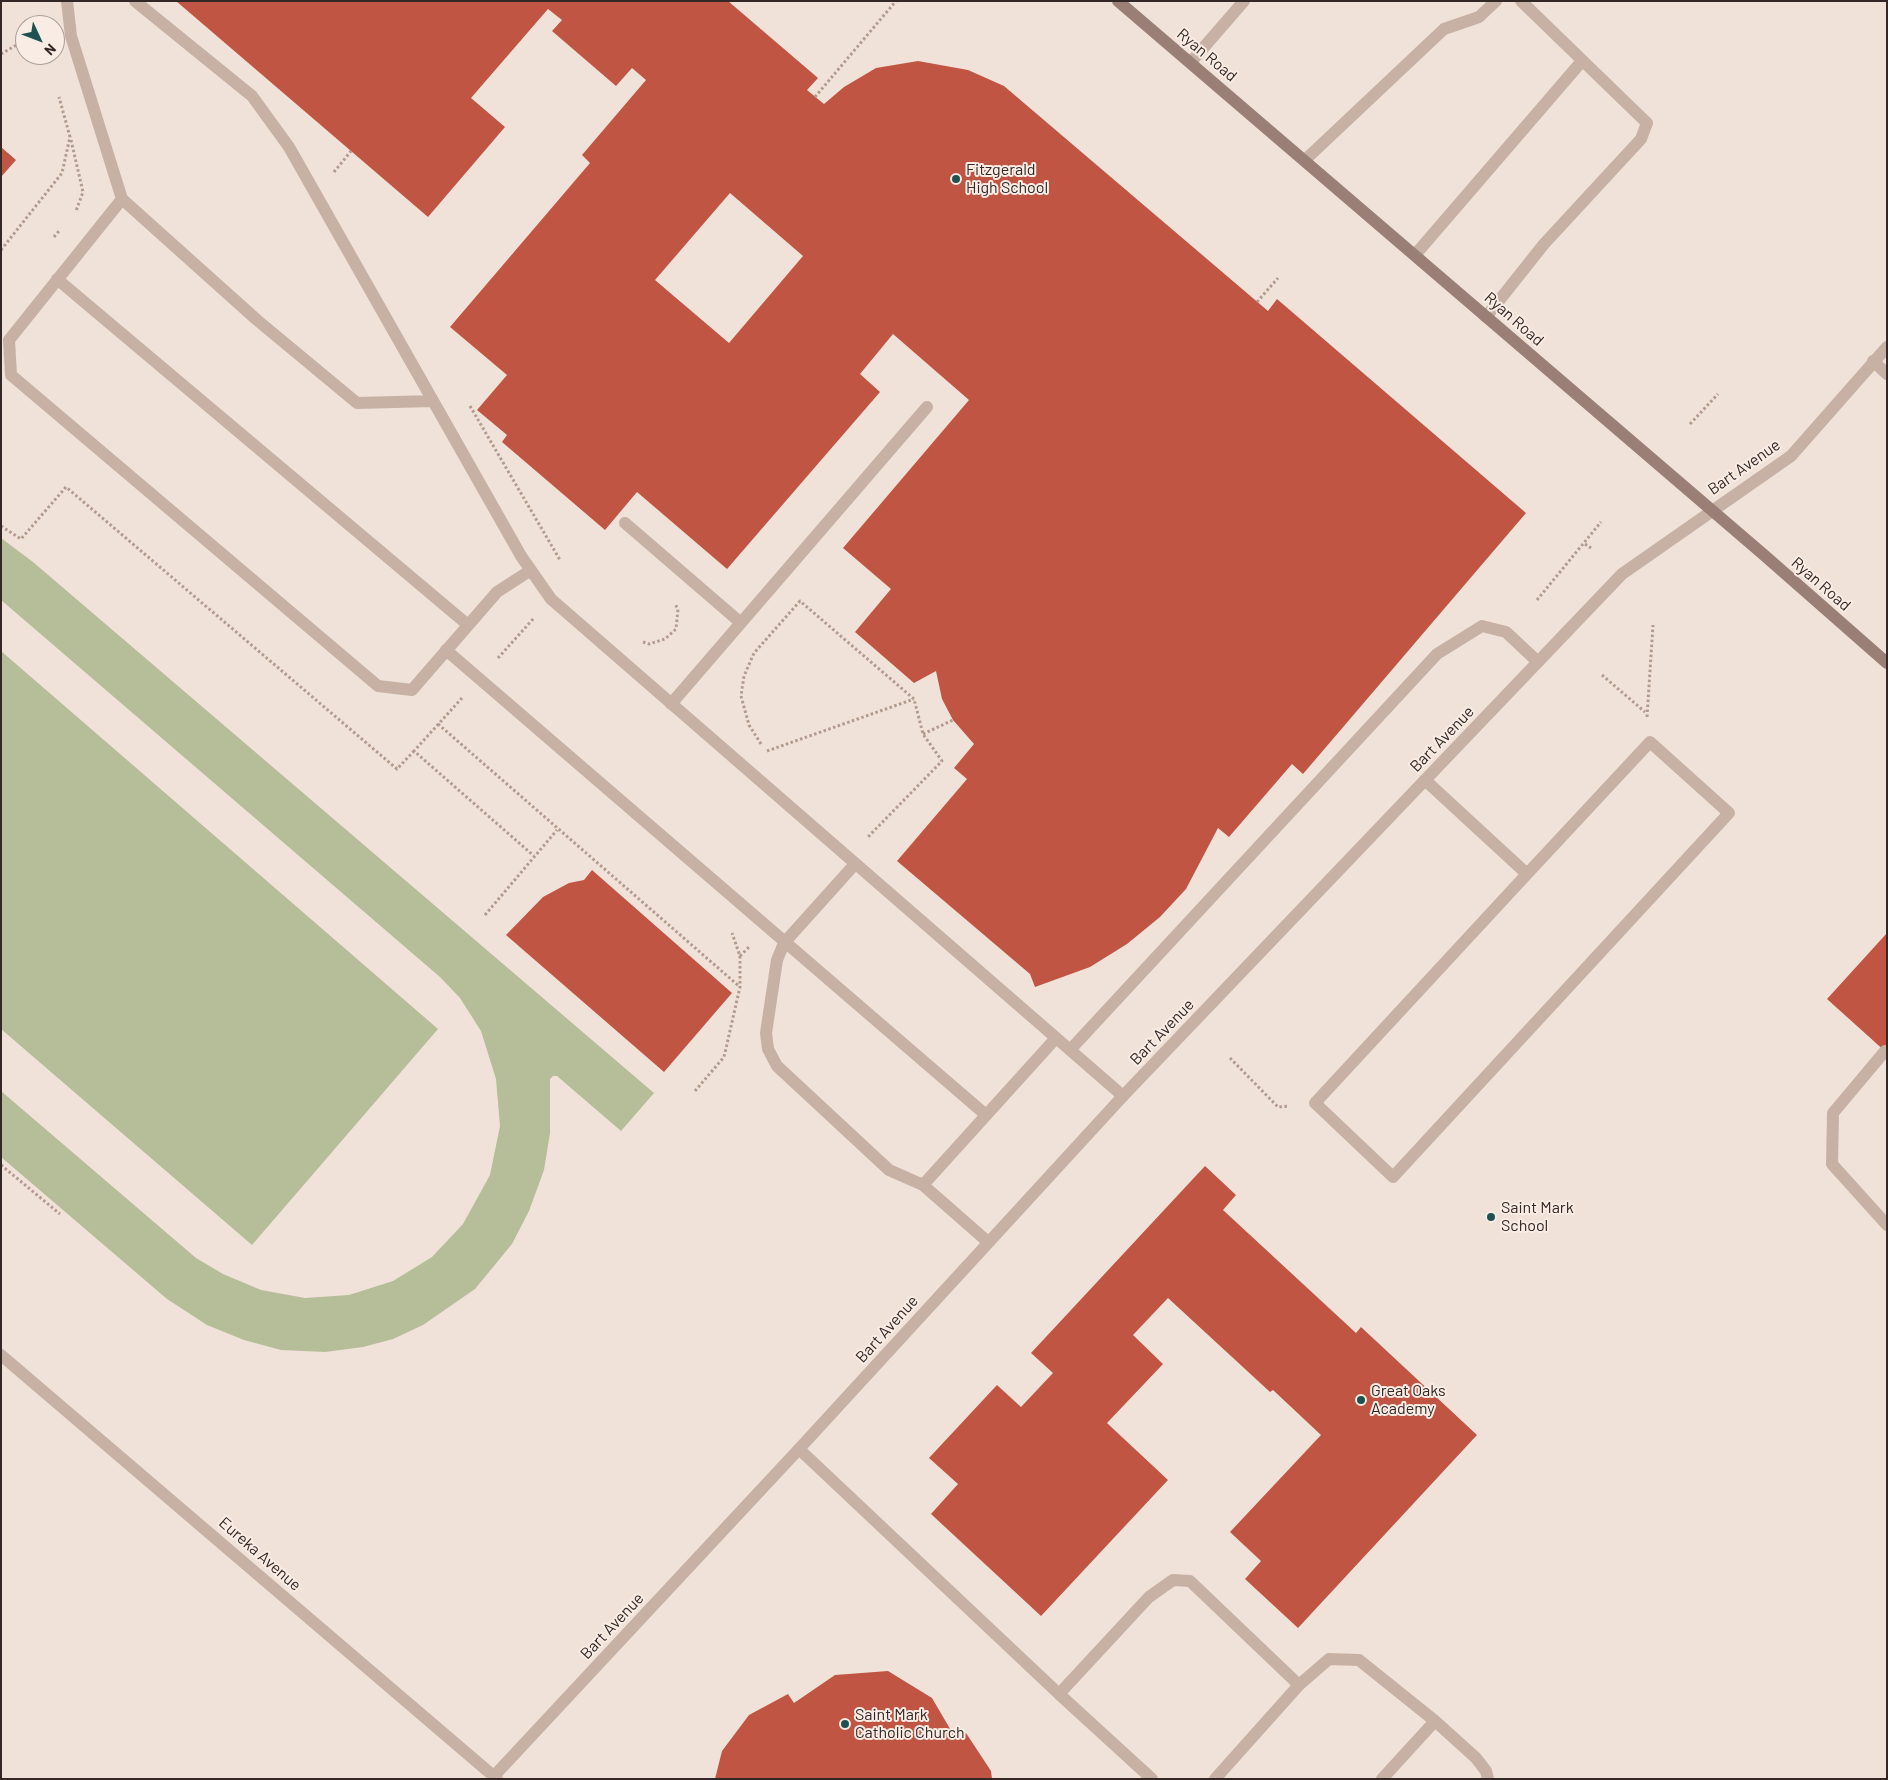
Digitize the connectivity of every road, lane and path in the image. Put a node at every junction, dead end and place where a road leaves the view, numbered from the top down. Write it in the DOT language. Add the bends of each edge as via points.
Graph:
graph roads {
  1 [pos="66,1"];
  2 [pos="136,1"];
  3 [pos="896,1"];
  4 [pos="1118,1"];
  5 [pos="1244,1"];
  6 [pos="1496,1"];
  7 [pos="1521,1"];
  8 [pos="15,46"];
  9 [pos="1,54"];
  10 [pos="1582,60"];
  11 [pos="1190,62"];
  12 [pos="58,92"];
  13 [pos="815,97"];
  14 [pos="70,137"];
  15 [pos="351,151"];
  16 [pos="1305,160"];
  17 [pos="333,172"];
  18 [pos="122,199"];
  19 [pos="70,218"];
  20 [pos="65,224"];
  21 [pos="54,237"];
  22 [pos="1,250"];
  23 [pos="1415,255"];
  24 [pos="1278,278"];
  25 [pos="57,280"];
  26 [pos="1258,302"];
  27 [pos="1486,318"];
  28 [pos="1887,347"];
  29 [pos="1873,362"];
  30 [pos="1887,374"];
  31 [pos="1718,394"];
  32 [pos="433,401"];
  33 [pos="927,406"];
  34 [pos="1690,424"];
  35 [pos="1712,510"];
  36 [pos="1601,522"];
  37 [pos="625,523"];
  38 [pos="1,526"];
  39 [pos="1585,544"];
  40 [pos="1591,548"];
  41 [pos="531,570"];
  42 [pos="1537,600"];
  43 [pos="741,623"];
  44 [pos="468,625"];
  45 [pos="1653,626"];
  46 [pos="446,650"];
  47 [pos="1538,662"];
  48 [pos="1887,664"];
  49 [pos="1602,675"];
  50 [pos="914,699"];
  51 [pos="671,704"];
  52 [pos="1646,712"];
  53 [pos="953,720"];
  54 [pos="438,724"];
  55 [pos="924,734"];
  56 [pos="1650,742"];
  57 [pos="414,751"];
  58 [pos="767,752"];
  59 [pos="772,757"];
  60 [pos="1425,780"];
  61 [pos="557,830"];
  62 [pos="858,833"];
  63 [pos="866,839"];
  64 [pos="873,846"];
  65 [pos="854,864"];
  66 [pos="1528,874"];
  67 [pos="485,915"];
  68 [pos="730,930"];
  69 [pos="784,943"];
  70 [pos="740,987"];
  71 [pos="1056,1038"];
  72 [pos="1070,1050"];
  73 [pos="1885,1051"];
  74 [pos="1230,1058"];
  75 [pos="695,1091"];
  76 [pos="1123,1096"];
  77 [pos="1315,1103"];
  78 [pos="986,1116"];
  79 [pos="1,1165"];
  80 [pos="923,1185"];
  81 [pos="60,1214"];
  82 [pos="1887,1225"];
  83 [pos="988,1242"];
  84 [pos="1,1355"];
  85 [pos="799,1449"];
  86 [pos="1299,1685"];
  87 [pos="1059,1694"];
  88 [pos="1435,1721"];
  89 [pos="496,1777"];
  90 [pos="1152,1779"];
  91 [pos="1215,1779"];
  92 [pos="1382,1779"];
  93 [pos="1488,1779"];
  1 -- 18 [label="street" via="72,36"];
  2 -- 32 [label="street" via="252,96 289,147"];
  3 -- 13 [label="path"];
  4 -- 11 [label="main road, Ryan Road"];
  5 -- 11 [label="street"];
  6 -- 16 [label="street" via="1479,17 1444,29"];
  7 -- 10 [label="street"];
  8 -- 9 [label="path"];
  10 -- 23 [label="street"];
  10 -- 27 [label="street" via="1647,123 1640,139 1544,244"];
  11 -- 16 [label="main road, Ryan Road"];
  12 -- 14 [label="path"];
  14 -- 19 [label="path" via="83,192"];
  14 -- 22 [label="path" via="62,173"];
  15 -- 17 [label="path"];
  16 -- 23 [label="main road, Ryan Road"];
  18 -- 25 [label="street"];
  18 -- 32 [label="street" via="356,403"];
  20 -- 21 [label="path"];
  23 -- 27 [label="main road, Ryan Road"];
  24 -- 26 [label="path"];
  25 -- 44 [label="street"];
  25 -- 46 [label="street" via="9,340 11,376 378,686 412,690"];
  27 -- 35 [label="main road, Ryan Road"];
  28 -- 29 [label="street, Bart Avenue"];
  29 -- 30 [label="street"];
  29 -- 35 [label="street, Bart Avenue" via="1791,456"];
  31 -- 34 [label="path"];
  32 -- 41 [label="street"];
  33 -- 43 [label="street"];
  35 -- 47 [label="street, Bart Avenue" via="1622,574"];
  35 -- 48 [label="main road, Ryan Road"];
  36 -- 39 [label="path"];
  37 -- 43 [label="street"];
  38 -- 57 [label="path" via="21,539 66,487 396,769"];
  39 -- 40 [label="path"];
  39 -- 42 [label="path"];
  41 -- 44 [label="street" via="497,592"];
  41 -- 51 [label="street" via="551,599"];
  43 -- 51 [label="street"];
  44 -- 46 [label="street"];
  45 -- 52 [label="path"];
  46 -- 69 [label="street"];
  47 -- 60 [label="street, Bart Avenue"];
  47 -- 72 [label="street" via="1506,632 1482,626 1437,654"];
  49 -- 52 [label="path"];
  50 -- 55 [label="path"];
  50 -- 58 [label="path"];
  50 -- 58 [label="path" via="800,601 754,653 744,676 741,696 749,725"];
  51 -- 65 [label="street"];
  52 -- 56 [label="path"];
  53 -- 55 [label="path"];
  54 -- 61 [label="path"];
  55 -- 63 [label="path" via="942,761"];
  56 -- 66 [label="street"];
  56 -- 77 [label="street" via="1728,813 1406,1163 1392,1177"];
  58 -- 59 [label="path"];
  60 -- 66 [label="street"];
  60 -- 76 [label="street, Bart Avenue"];
  61 -- 67 [label="path"];
  61 -- 70 [label="path"];
  62 -- 63 [label="path"];
  63 -- 64 [label="path"];
  65 -- 69 [label="street"];
  65 -- 71 [label="street"];
  66 -- 77 [label="street"];
  68 -- 70 [label="path" via="740,956"];
  69 -- 78 [label="street"];
  69 -- 80 [label="street" via="777,960 766,1033 768,1049 777,1066 889,1170"];
  70 -- 75 [label="path" via="724,1057"];
  71 -- 72 [label="street"];
  71 -- 78 [label="street"];
  72 -- 76 [label="street"];
  73 -- 82 [label="street" via="1833,1113 1832,1164"];
  74 -- 77 [label="path" via="1278,1107"];
  76 -- 83 [label="street, Bart Avenue"];
  78 -- 80 [label="street"];
  79 -- 81 [label="path"];
  80 -- 83 [label="street"];
  83 -- 85 [label="street, Bart Avenue"];
  84 -- 89 [label="street, Eureka Avenue"];
  85 -- 87 [label="street"];
  85 -- 89 [label="street, Bart Avenue"];
  86 -- 87 [label="street" via="1190,1581 1172,1580 1149,1597"];
  86 -- 88 [label="street" via="1329,1659 1359,1660"];
  86 -- 91 [label="street"];
  87 -- 90 [label="street"];
  88 -- 92 [label="street"];
  88 -- 93 [label="street" via="1476,1758"];
}
